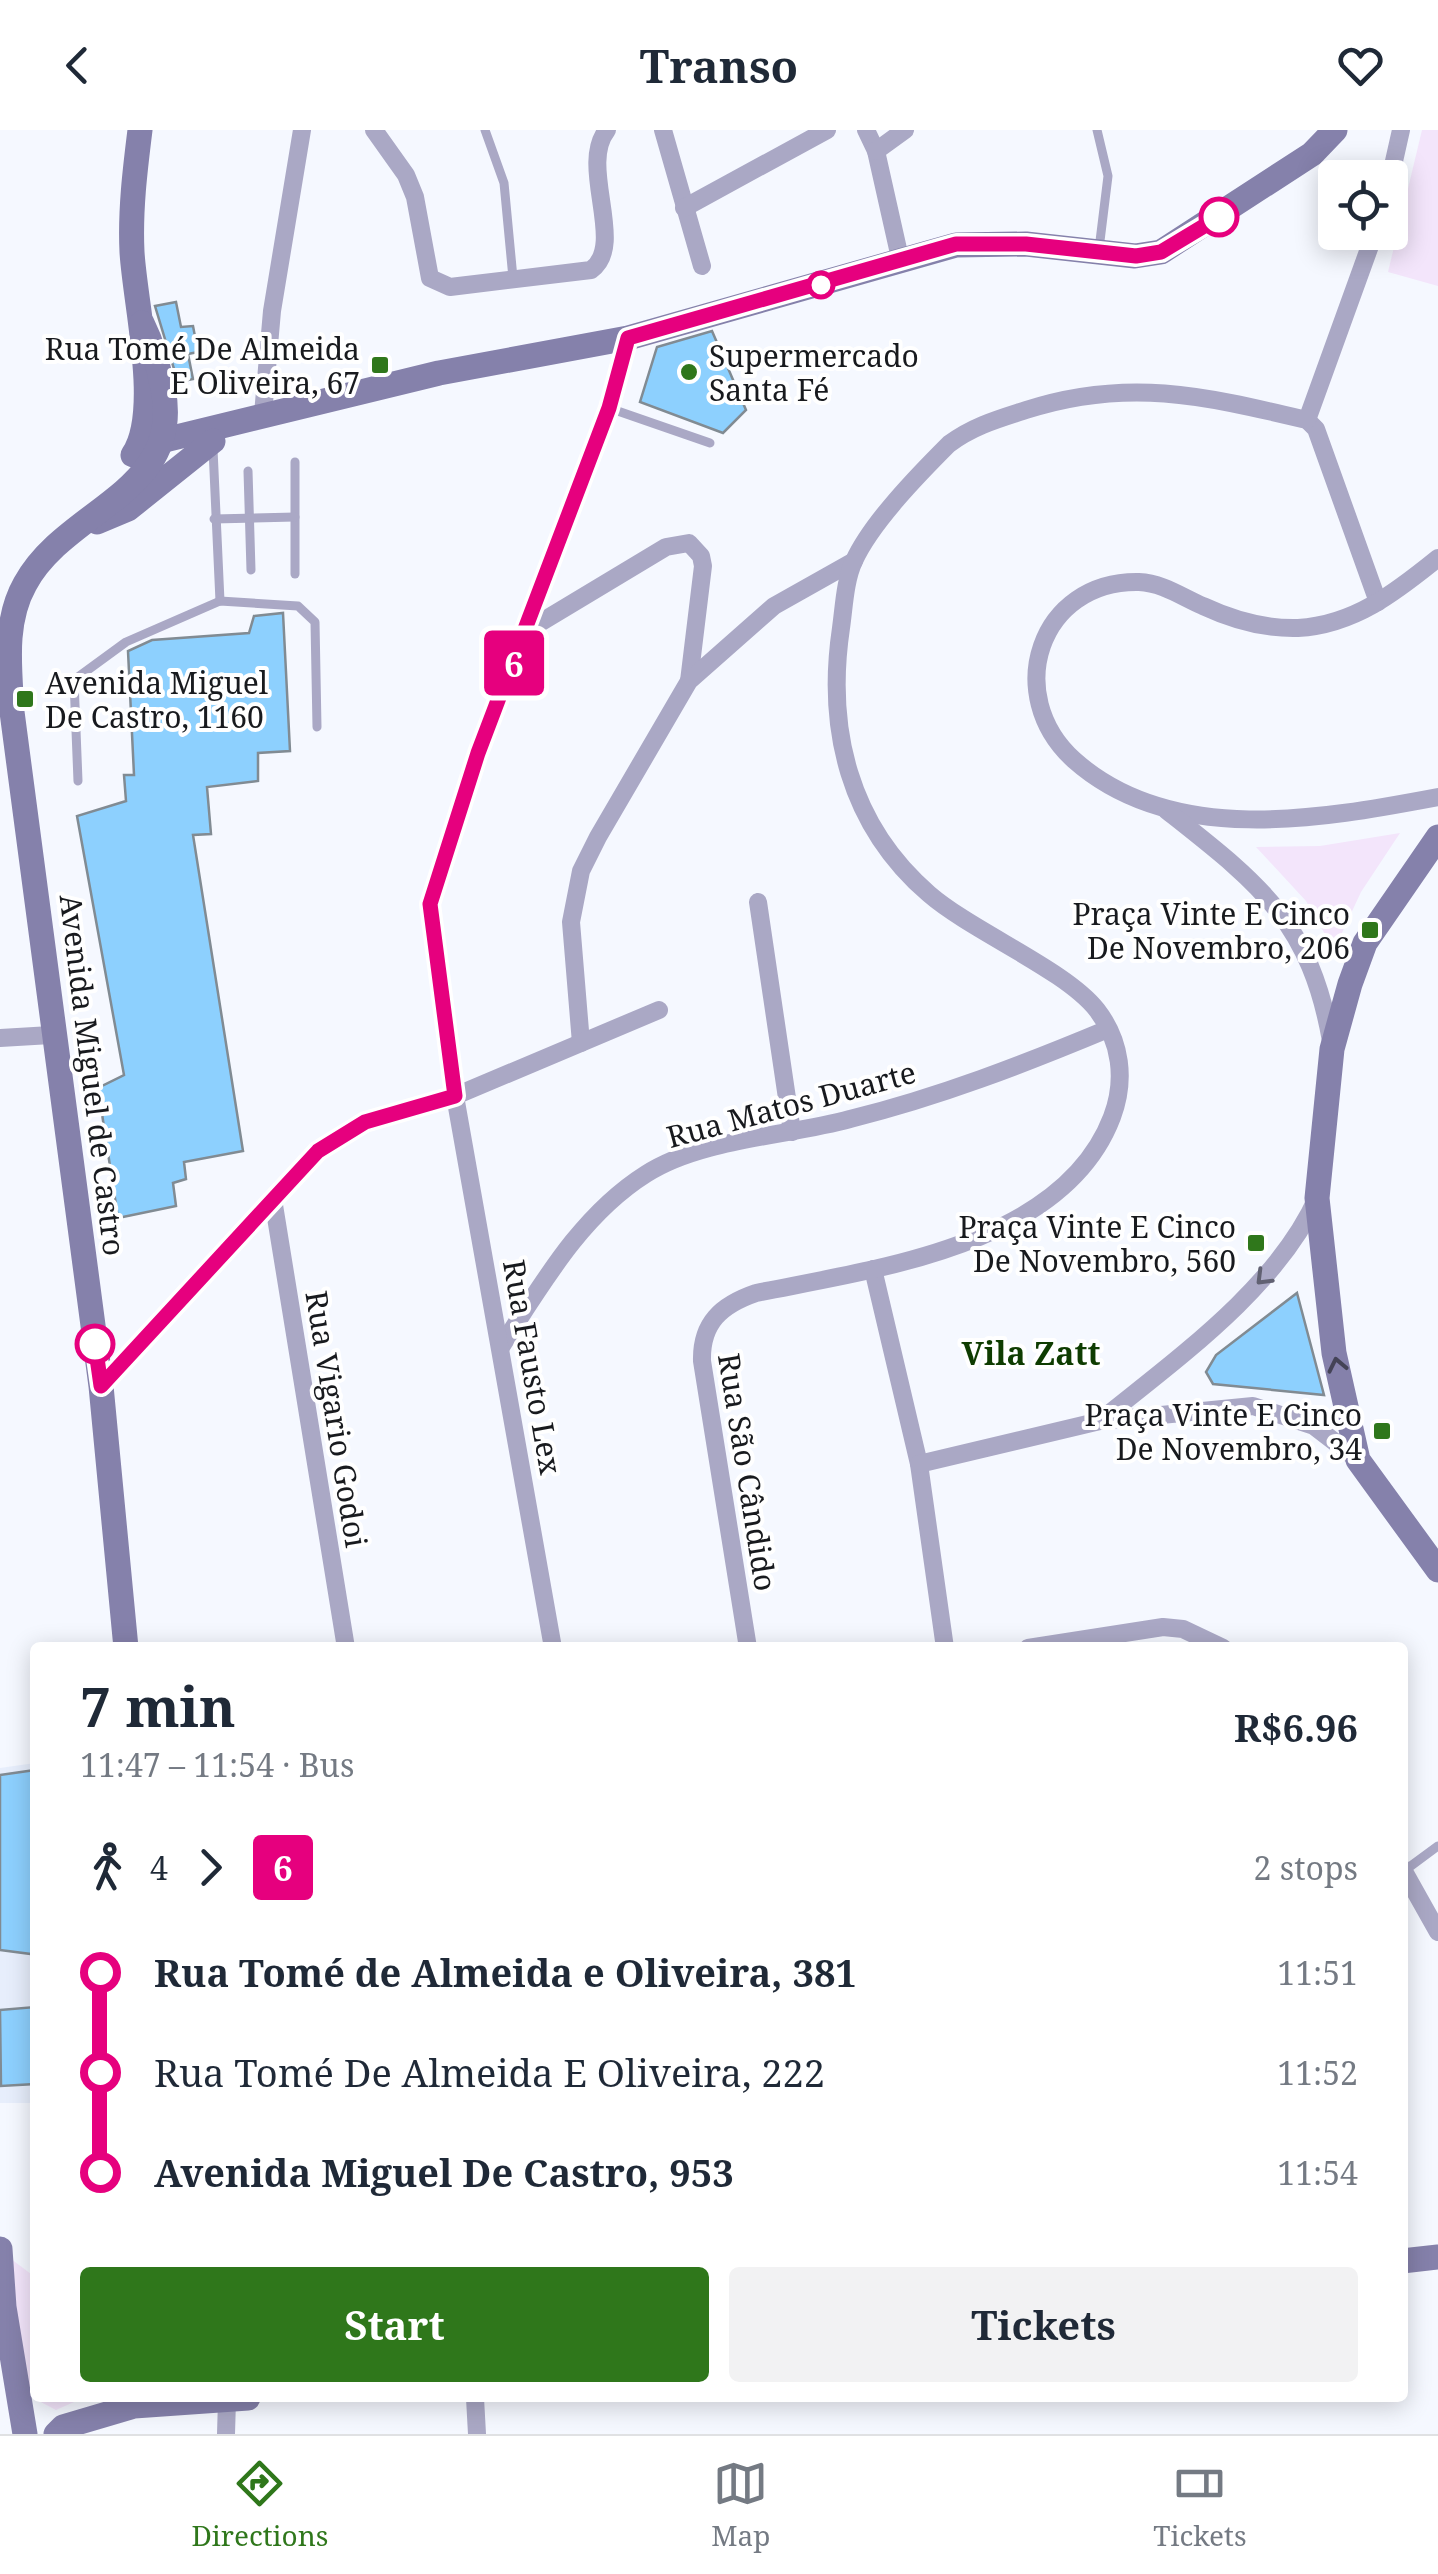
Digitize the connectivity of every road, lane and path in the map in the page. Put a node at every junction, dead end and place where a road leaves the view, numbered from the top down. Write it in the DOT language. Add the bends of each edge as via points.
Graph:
graph roads {
  1 [pos="140,130"];
  2 [pos="302,130"];
  3 [pos="374,130"];
  4 [pos="485,130"];
  5 [pos="606,130"];
  6 [pos="663,130"];
  7 [pos="827,130"];
  8 [pos="866,130"];
  9 [pos="905,130"];
  10 [pos="1097,130"];
  11 [pos="1335,130"];
  12 [pos="1401,130"];
  13 [pos="876,151"];
  14 [pos="1394,160"];
  15 [pos="684,208"];
  16 [pos="1369,250"];
  17 [pos="1098,252"];
  18 [pos="900,258"];
  19 [pos="702,266"];
  20 [pos="513,280"];
  21 [pos="142,323"];
  22 [pos="628,338"];
  23 [pos="609,408"];
  24 [pos="263,414"];
  25 [pos="1306,420"];
  26 [pos="166,439"];
  27 [pos="214,442"];
  28 [pos="710,443"];
  29 [pos="146,455"];
  30 [pos="295,462"];
  31 [pos="248,470"];
  32 [pos="295,517"];
  33 [pos="250,518"];
  34 [pos="214,519"];
  35 [pos="78,528"];
  36 [pos="1438,558"];
  37 [pos="854,562"];
  38 [pos="251,570"];
  39 [pos="295,574"];
  40 [pos="220,601"];
  41 [pos="1378,602"];
  42 [pos="528,630"];
  43 [pos="689,681"];
  44 [pos="317,726"];
  45 [pos="78,781"];
  46 [pos="1438,797"];
  47 [pos="1166,810"];
  48 [pos="1438,837"];
  49 [pos="758,902"];
  50 [pos="659,1010"];
  51 [pos="1108,1029"];
  52 [pos="52,1035"];
  53 [pos="0,1038"];
  54 [pos="581,1043"];
  55 [pos="1332,1049"];
  56 [pos="455,1096"];
  57 [pos="792,1132"];
  58 [pos="1317,1198"];
  59 [pos="273,1200"];
  60 [pos="873,1269"];
  61 [pos="501,1347"];
  62 [pos="101,1386"];
  63 [pos="1100,1421"];
  64 [pos="1358,1460"];
  65 [pos="919,1464"];
  66 [pos="1438,1570"];
  67 [pos="125,1642"];
  68 [pos="345,1642"];
  69 [pos="553,1642"];
  70 [pos="747,1642"];
  71 [pos="944,1642"];
  72 [pos="1067,1642"];
  73 [pos="1207,1642"];
  74 [pos="1438,1846"];
  75 [pos="1408,1867"];
  76 [pos="1408,1879"];
  77 [pos="1438,1932"];
  78 [pos="0,2249"];
  79 [pos="1438,2257"];
  80 [pos="1408,2260"];
  81 [pos="2,2294"];
  82 [pos="135,2402"];
  83 [pos="237,2402"];
  84 [pos="475,2402"];
  85 [pos="20,2408"];
  86 [pos="60,2431"];
  87 [pos="25,2434"];
  88 [pos="128,2434"];
  89 [pos="226,2434"];
  90 [pos="477,2434"];
  1 -- 21 [label="street, Avenida Miguel de Castro" via="132,253"];
  2 -- 24 [label="street" via="272,311"];
  3 -- 20 [label="street" via="415,197 430,278 450,287"];
  4 -- 20 [label="lane" via="504,183"];
  5 -- 20 [label="street" via="596,154 604,245 598,265"];
  6 -- 15 [label="street"];
  7 -- 15 [label="street"];
  8 -- 13 [label="street"];
  9 -- 13 [label="street"];
  10 -- 17 [label="lane" via="1108,176"];
  11 -- 17 [label="street" via="1312,154 1161,252"];
  12 -- 14 [label="street"];
  13 -- 18 [label="street"];
  15 -- 19 [label="street"];
  16 -- 25 [label="street"];
  17 -- 18 [label="street" via="986,242"];
  18 -- 22 [label="street"];
  21 -- 26 [label="street, Avenida Miguel de Castro" via="163,387"];
  21 -- 29 [label="street, Avenida Miguel de Castro"];
  22 -- 23 [label="street, Rua Fausto Lex"];
  22 -- 24 [label="street"];
  23 -- 28 [label="lane"];
  23 -- 42 [label="street, Rua Fausto Lex"];
  24 -- 26 [label="street"];
  24 -- 27 [label="street"];
  25 -- 37 [label="street, Rua São Cândido" via="1167,392 1088,393 1044,404 969,429 949,444"];
  25 -- 41 [label="street" via="1316,430"];
  26 -- 29 [label="street"];
  27 -- 29 [label="street"];
  27 -- 34 [label="lane"];
  27 -- 35 [label="street" via="128,509"];
  29 -- 35 [label="street, Avenida Miguel de Castro"];
  29 -- 35 [label="street, Avenida Miguel de Castro" via="125,468"];
  30 -- 32 [label="lane"];
  31 -- 33 [label="lane"];
  32 -- 33 [label="lane"];
  32 -- 39 [label="lane"];
  33 -- 34 [label="lane"];
  33 -- 38 [label="lane"];
  34 -- 40 [label="lane"];
  35 -- 52 [label="street, Avenida Miguel de Castro" via="24,584 10,642 12,712"];
  36 -- 41 [label="street"];
  37 -- 43 [label="street" via="774,606"];
  37 -- 51 [label="street, Rua São Cândido" via="836,658 838,722 849,783 872,828 926,892 1089,1001"];
  40 -- 44 [label="lane" via="308,611 315,622"];
  40 -- 45 [label="lane" via="126,642 74,680"];
  41 -- 47 [label="street" via="1330,623 1268,626 1138,582 1093,592 1059,617 1035,665 1046,723 1095,776"];
  42 -- 43 [label="street" via="666,547 688,544 703,566"];
  42 -- 56 [label="street, Rua Fausto Lex" via="478,753 430,904"];
  43 -- 54 [label="street" via="577,884 571,922"];
  46 -- 47 [label="street" via="1334,817 1231,818"];
  47 -- 55 [label="street" via="1226,857 1293,927 1317,978"];
  48 -- 55 [label="street" via="1366,943"];
  49 -- 57 [label="street"];
  50 -- 54 [label="street"];
  51 -- 57 [label="street, Rua Matos Duarte" via="907,1104"];
  51 -- 60 [label="street, Rua São Cândido" via="1120,1061 1117,1104 1094,1155 1072,1180 972,1240"];
  52 -- 53 [label="street"];
  52 -- 62 [label="street, Avenida Miguel de Castro"];
  54 -- 56 [label="street"];
  55 -- 58 [label="street"];
  56 -- 59 [label="street" via="388,1114 340,1136"];
  56 -- 61 [label="street, Rua Fausto Lex"];
  57 -- 61 [label="street, Rua Matos Duarte" via="684,1156 611,1199 568,1246"];
  58 -- 63 [label="street, one-way" via="1301,1233 1261,1280"];
  64 -- 58 [label="street, one-way" via="1334,1354"];
  59 -- 62 [label="street"];
  59 -- 68 [label="street, Rua Vigario Godoi"];
  60 -- 65 [label="street"];
  60 -- 70 [label="street, Rua São Cândido" via="738,1299 705,1330 703,1371"];
  61 -- 69 [label="street, Rua Fausto Lex"];
  62 -- 67 [label="street, Avenida Miguel de Castro"];
  63 -- 64 [label="street" via="1253,1406 1314,1426"];
  63 -- 65 [label="street"];
  64 -- 66 [label="street"];
  65 -- 71 [label="street"];
  72 -- 73 [label="street" via="1163,1627"];
  74 -- 75 [label="lane"];
  76 -- 77 [label="street"];
  78 -- 81 [label="street"];
  79 -- 80 [label="street"];
  81 -- 85 [label="street"];
  82 -- 86 [label="street"];
  82 -- 88 [label="street"];
  83 -- 89 [label="street"];
  84 -- 90 [label="street"];
  85 -- 86 [label="street"];
  85 -- 87 [label="street"];
}
